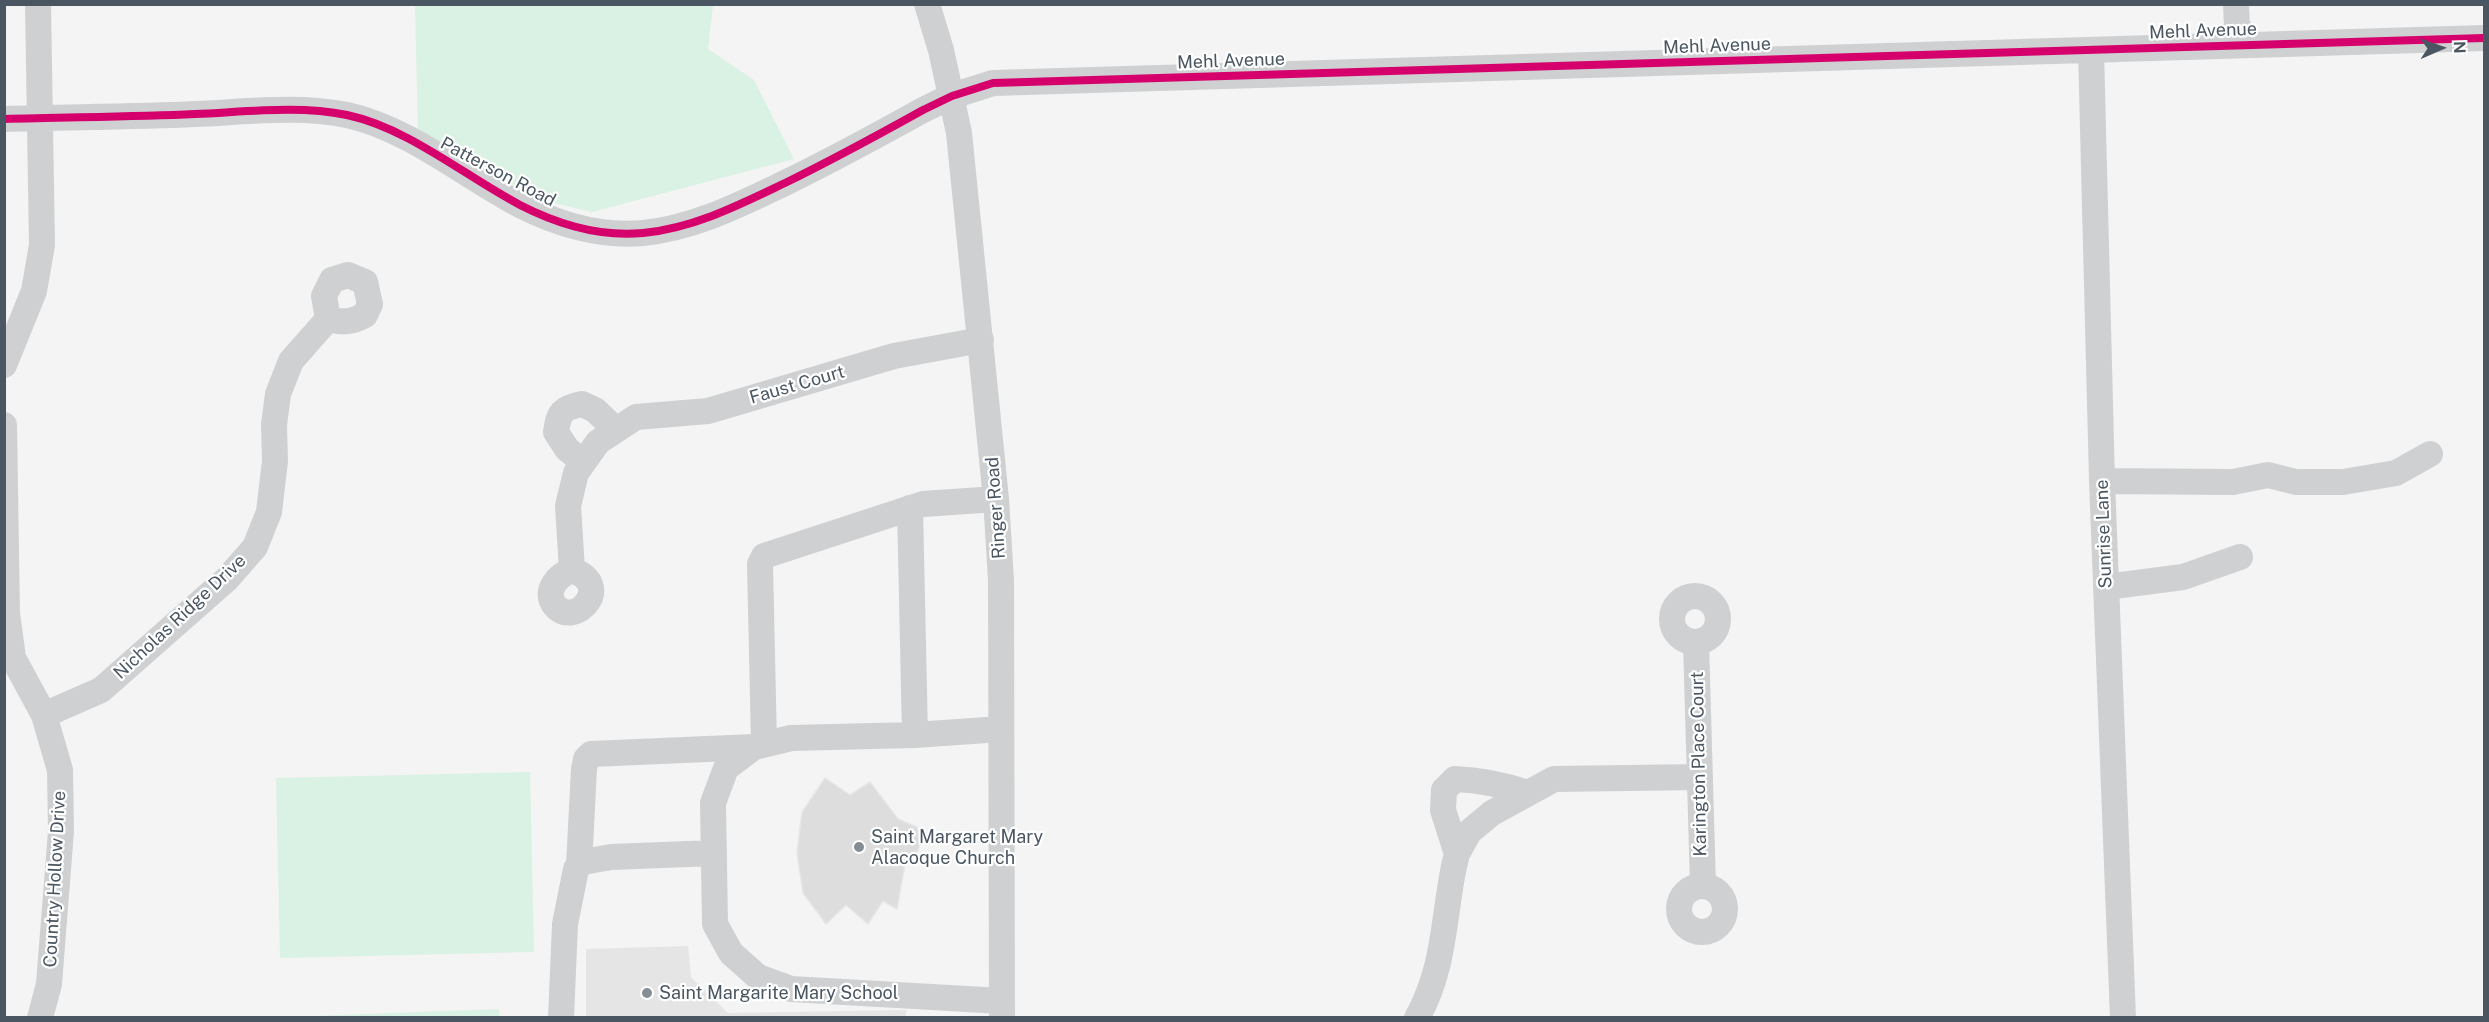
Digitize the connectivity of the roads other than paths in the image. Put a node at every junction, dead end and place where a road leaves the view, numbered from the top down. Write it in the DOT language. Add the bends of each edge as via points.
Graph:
graph roads {
  1 [pos="38,4"];
  2 [pos="927,4"];
  3 [pos="2236,4"];
  4 [pos="2253,4"];
  5 [pos="2484,38"];
  6 [pos="2246,41"];
  7 [pos="2091,50"];
  8 [pos="952,96"];
  9 [pos="4,118"];
  10 [pos="41,118"];
  11 [pos="328,319"];
  12 [pos="981,340"];
  13 [pos="4,365"];
  14 [pos="4,425"];
  15 [pos="615,429"];
  16 [pos="2430,454"];
  17 [pos="583,462"];
  18 [pos="2102,481"];
  19 [pos="996,499"];
  20 [pos="910,508"];
  21 [pos="2240,557"];
  22 [pos="572,570"];
  23 [pos="2106,587"];
  24 [pos="1696,642"];
  25 [pos="44,715"];
  26 [pos="1001,729"];
  27 [pos="915,735"];
  28 [pos="759,746"];
  29 [pos="1700,777"];
  30 [pos="1528,793"];
  31 [pos="714,853"];
  32 [pos="1457,854"];
  33 [pos="579,866"];
  34 [pos="1703,886"];
  35 [pos="1002,1009"];
  36 [pos="1425,1012"];
  37 [pos="40,1017"];
  38 [pos="561,1017"];
  39 [pos="2123,1017"];
  1 -- 10 [label="street"];
  2 -- 8 [label="street, Ringer Road"];
  3 -- 6 [label="street" via="2237,26"];
  4 -- 6 [label="street" via="2253,25"];
  5 -- 6 [label="street, Mehl Avenue"];
  6 -- 7 [label="street, Mehl Avenue"];
  7 -- 8 [label="street, Mehl Avenue" via="993,83"];
  7 -- 18 [label="street, Sunrise Lane"];
  8 -- 10 [label="street, Patterson Road" via="731,209 692,224 627,234 557,221 493,190 396,133 347,115 278,111"];
  8 -- 12 [label="street, Ringer Road"];
  9 -- 10 [label="street, Patterson Road"];
  10 -- 13 [label="street" via="42,245 34,291"];
  11 -- 25 [label="street, Nicholas Ridge Drive" via="291,361 279,394 269,512 255,547 227,579 101,690"];
  12 -- 15 [label="street, Faust Court" via="894,356 708,411 636,417"];
  12 -- 19 [label="street, Ringer Road"];
  14 -- 25 [label="street, Country Hollow Drive" via="7,614 13,658"];
  15 -- 17 [label="street, Faust Court" via="598,442"];
  15 -- 17 [label="street" via="595,410 582,404 567,407 559,417 556,432 567,449"];
  16 -- 18 [label="street" via="2396,473 2343,482 2296,482 2268,475 2233,482"];
  17 -- 22 [label="street, Faust Court" via="576,472 568,506"];
  18 -- 23 [label="street, Sunrise Lane"];
  19 -- 20 [label="street"];
  19 -- 26 [label="street, Ringer Road"];
  20 -- 27 [label="street"];
  20 -- 28 [label="street" via="764,556 760,564"];
  21 -- 23 [label="street" via="2183,578"];
  23 -- 39 [label="street, Sunrise Lane"];
  24 -- 29 [label="street, Karington Place Court"];
  25 -- 37 [label="street, Country Hollow Drive" via="60,770 61,831 49,984"];
  26 -- 27 [label="street"];
  26 -- 35 [label="street, Ringer Road"];
  27 -- 28 [label="street" via="791,738"];
  28 -- 31 [label="street" via="726,768 713,803"];
  28 -- 33 [label="street" via="591,754 584,769"];
  29 -- 30 [label="street" via="1554,779"];
  29 -- 34 [label="street, Karington Place Court"];
  30 -- 32 [label="street" via="1492,813 1469,832"];
  30 -- 32 [label="street" via="1480,780 1455,779 1443,790 1443,810"];
  31 -- 33 [label="street" via="611,857"];
  31 -- 35 [label="street" via="715,924 731,952 758,977 791,989"];
  32 -- 36 [label="street" via="1441,959"];
  33 -- 38 [label="street" via="565,924"];
}
